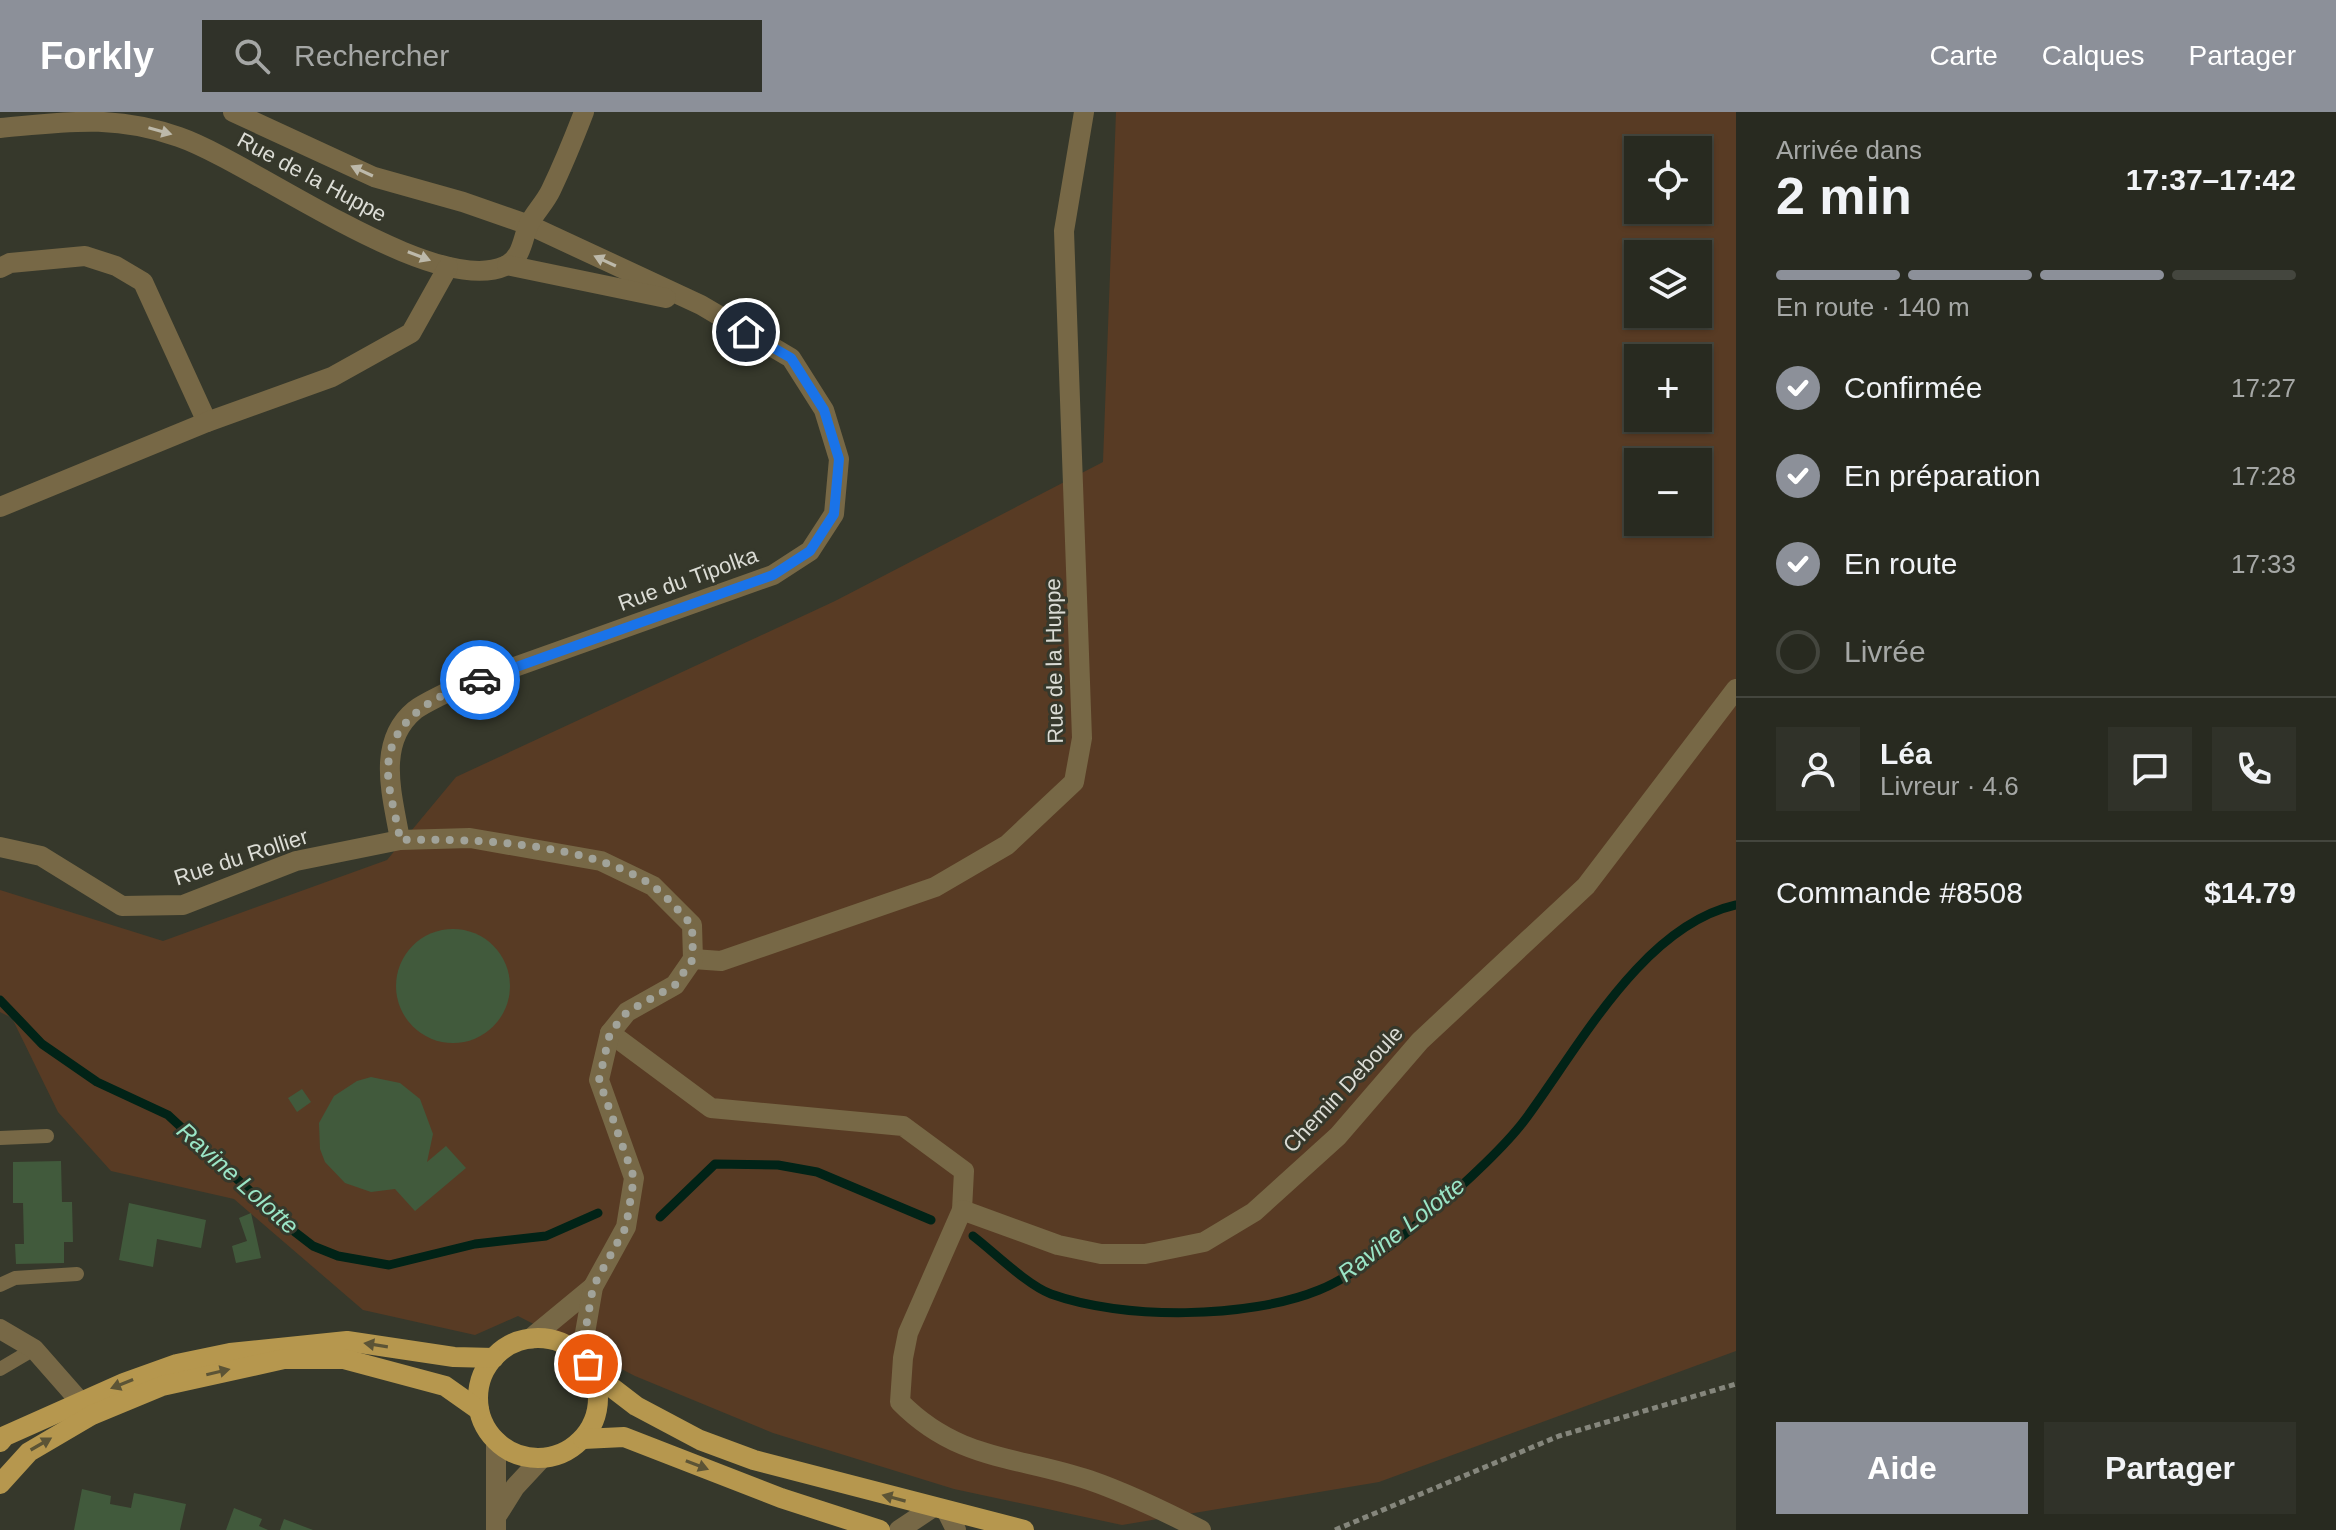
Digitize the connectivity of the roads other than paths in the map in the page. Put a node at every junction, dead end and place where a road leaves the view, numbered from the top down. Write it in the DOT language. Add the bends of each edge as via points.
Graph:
graph roads {
  1 [pos="233,112"];
  2 [pos="584,112"];
  3 [pos="1084,112"];
  4 [pos="120,116"];
  5 [pos="0,128"];
  6 [pos="529,225"];
  7 [pos="507,265"];
  8 [pos="448,267"];
  9 [pos="0,268"];
  10 [pos="701,305"];
  11 [pos="207,422"];
  12 [pos="0,507"];
  13 [pos="1736,689"];
  14 [pos="400,840"];
  15 [pos="0,847"];
  16 [pos="693,959"];
  17 [pos="610,1033"];
  18 [pos="47,1136"];
  19 [pos="0,1138"];
  20 [pos="962,1210"];
  21 [pos="77,1274"];
  22 [pos="0,1285"];
  23 [pos="593,1287"];
  24 [pos="0,1329"];
  25 [pos="530,1339"];
  26 [pos="34,1349"];
  27 [pos="581,1356"];
  28 [pos="494,1358"];
  29 [pos="0,1369"];
  30 [pos="593,1373"];
  31 [pos="86,1409"];
  32 [pos="479,1410"];
  33 [pos="583,1439"];
  34 [pos="496,1441"];
  35 [pos="0,1442"];
  36 [pos="542,1458"];
  37 [pos="0,1484"];
  38 [pos="945,1517"];
  39 [pos="497,1522"];
  40 [pos="880,1530"];
  41 [pos="899,1530"];
  42 [pos="1024,1530"];
  43 [pos="1201,1530"];
  6 -- 1 [label="street, Rue de la Huppe, one-way" via="374,177"];
  2 -- 6 [label="street" via="550,193"];
  3 -- 16 [label="street, Rue de la Huppe" via="1064,231 1082,738 1074,782 1007,845 935,887 721,961"];
  4 -- 5 [label="street, Rue de la Huppe"];
  4 -- 8 [label="street, Rue de la Huppe, one-way" via="181,137 363,234"];
  6 -- 7 [label="street" via="523,249"];
  10 -- 6 [label="street, Rue de la Huppe, one-way"];
  7 -- 8 [label="street, Rue de la Huppe" via="483,271"];
  7 -- 10 [label="street, Rue de la Huppe"];
  8 -- 11 [label="street" via="411,333 332,377"];
  9 -- 11 [label="street" via="85,256 143,282"];
  10 -- 14 [label="street, Rue du Tipolka" via="791,358 824,410 839,459 834,514 810,551 773,575 453,689 414,711 393,741 388,771"];
  11 -- 12 [label="street"];
  13 -- 20 [label="street, Chemin Deboule" via="1586,886 1420,1041 1338,1136 1254,1212 1204,1242 1145,1254 1101,1254 1058,1245"];
  14 -- 15 [label="street, Rue du Rollier" via="296,861 183,905 122,906 41,856"];
  14 -- 16 [label="street, Rue du Rollier" via="470,838 601,861 653,886 692,925"];
  16 -- 17 [label="street" via="675,985 627,1012"];
  17 -- 20 [label="street" via="711,1108 903,1126 964,1171"];
  17 -- 23 [label="street" via="599,1080 634,1178 626,1227"];
  18 -- 19 [label="lane"];
  20 -- 43 [label="street" via="908,1333 900,1402 923,1425 988,1456 1089,1480"];
  21 -- 22 [label="lane" via="15,1278"];
  23 -- 25 [label="street"];
  23 -- 27 [label="street"];
  24 -- 26 [label="street"];
  25 -- 27 [label="main road" via="548,1339"];
  25 -- 28 [label="main road" via="510,1345"];
  26 -- 29 [label="lane"];
  26 -- 31 [label="street"];
  27 -- 30 [label="main road"];
  28 -- 31 [label="main road, one-way" via="347,1341 290,1344 177,1364"];
  28 -- 32 [label="main road" via="483,1373"];
  30 -- 33 [label="main road" via="598,1408"];
  38 -- 30 [label="main road, one-way" via="700,1440 636,1406"];
  31 -- 32 [label="main road, one-way" via="284,1359 344,1359 445,1386"];
  31 -- 35 [label="main road"];
  37 -- 31 [label="main road, one-way" via="29,1452"];
  32 -- 34 [label="main road"];
  33 -- 36 [label="main road" via="571,1449"];
  33 -- 40 [label="main road, one-way" via="624,1437"];
  34 -- 36 [label="main road" via="525,1457"];
  34 -- 39 [label="street"];
  36 -- 39 [label="street" via="515,1487"];
  38 -- 41 [label="street"];
  38 -- 42 [label="main road"];
}
